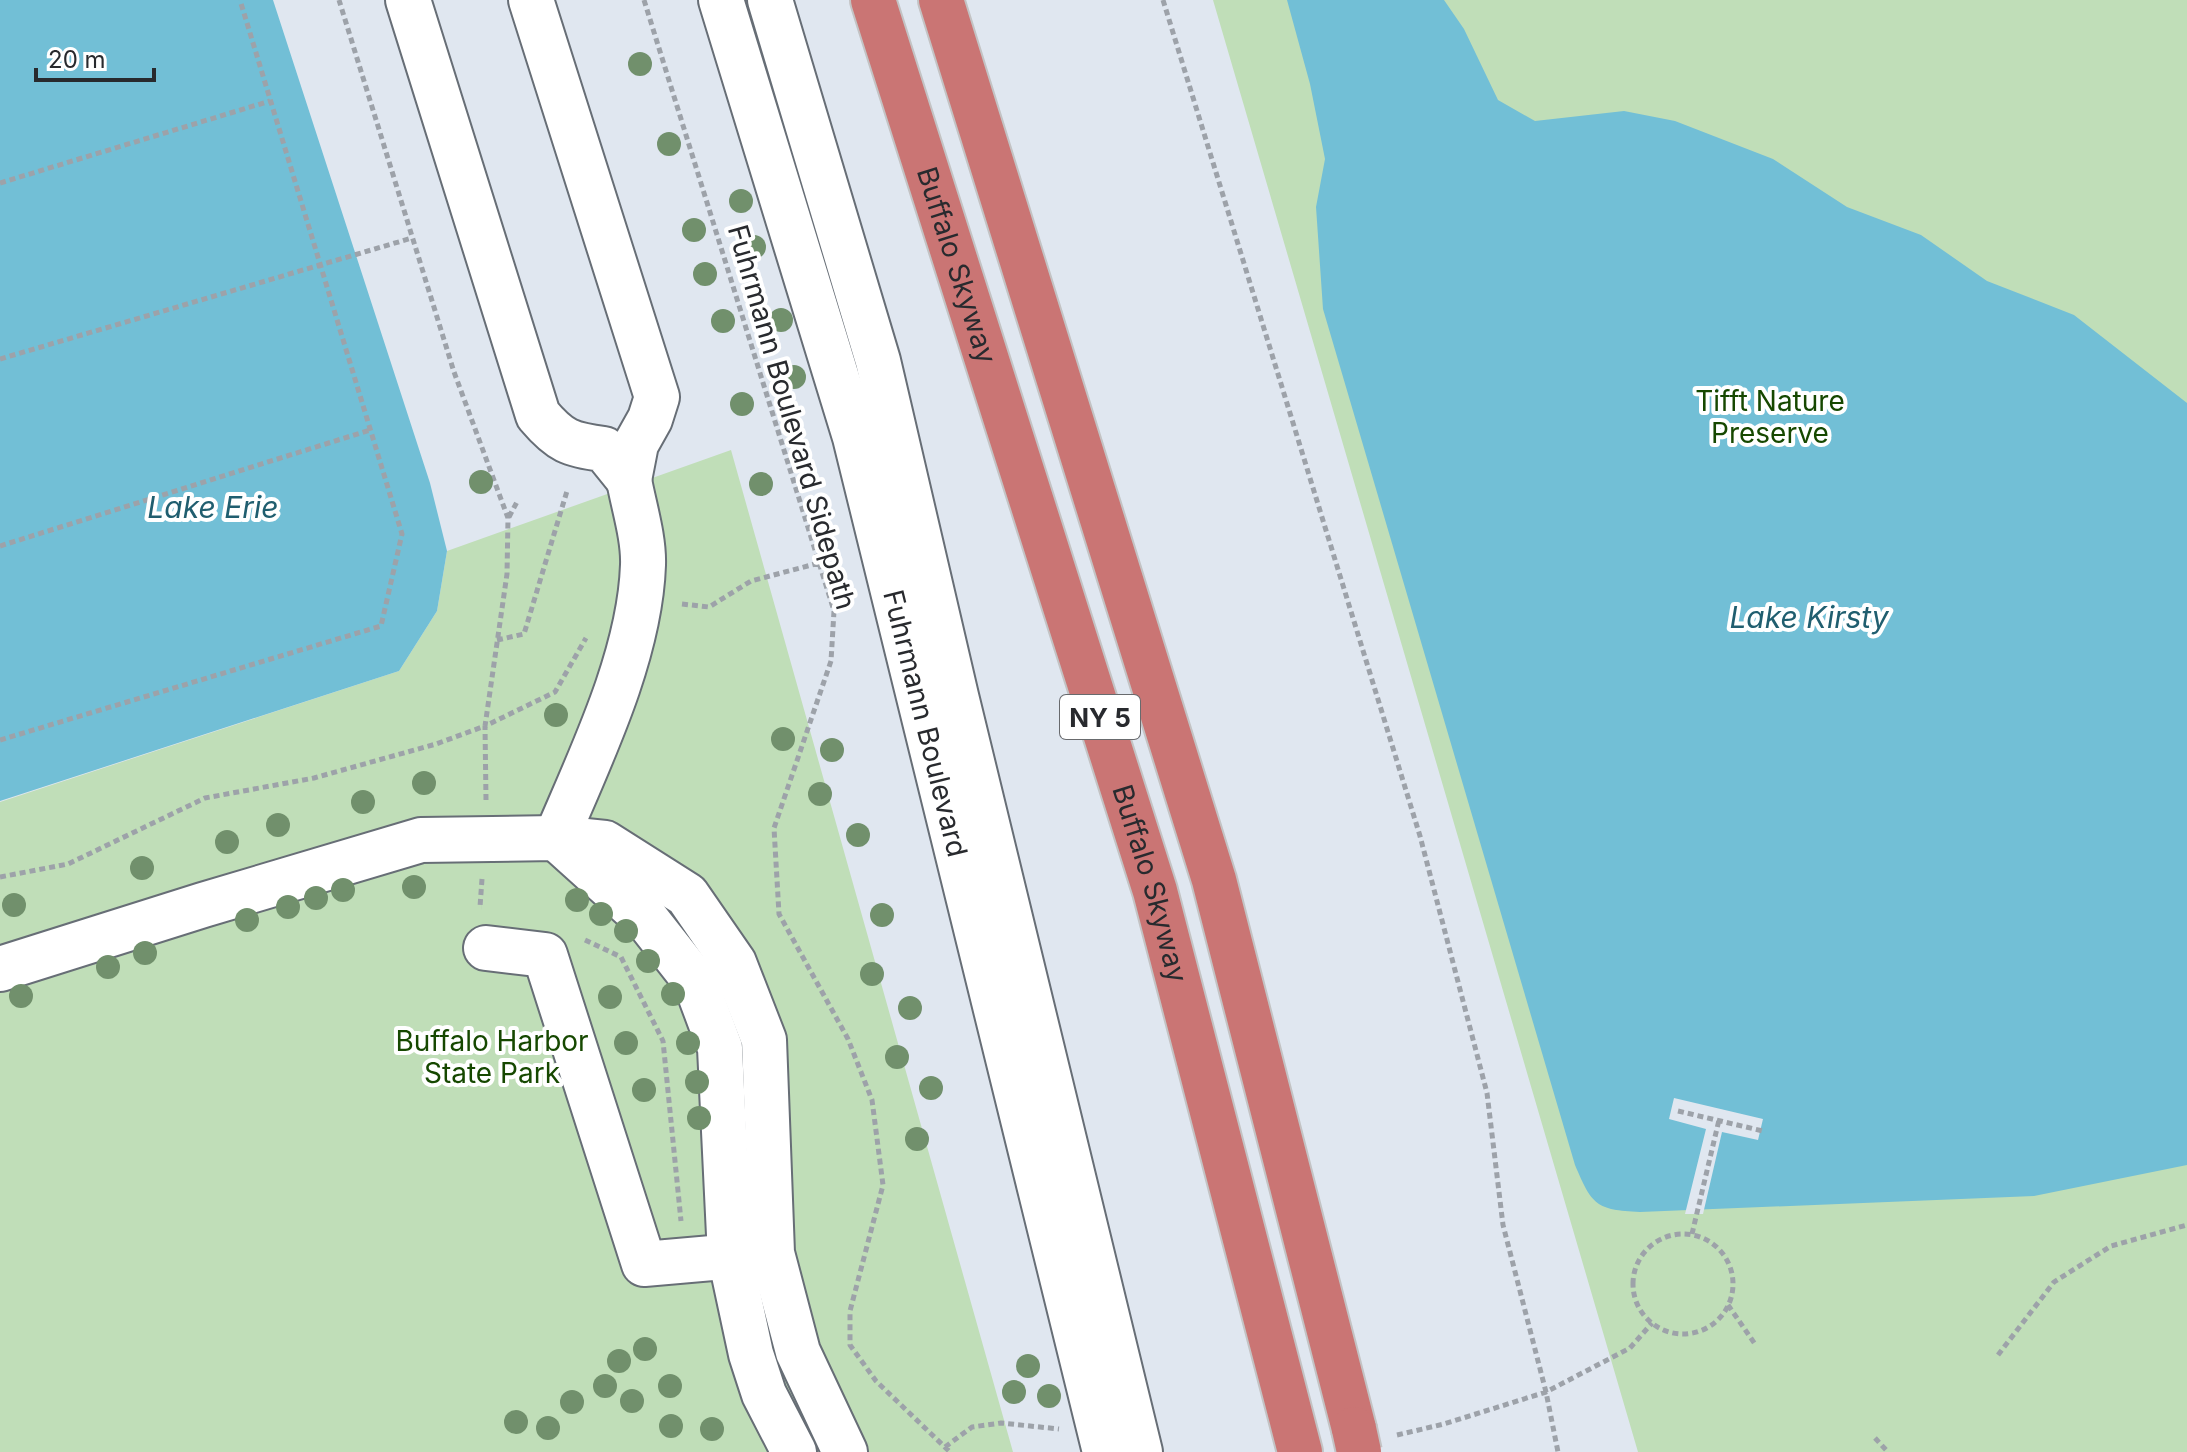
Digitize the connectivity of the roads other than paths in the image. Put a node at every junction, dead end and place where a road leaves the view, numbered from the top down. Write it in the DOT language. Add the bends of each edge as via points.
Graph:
graph roads {
  1 [pos="408,0"];
  2 [pos="531,0"];
  3 [pos="721,0"];
  4 [pos="770,0"];
  5 [pos="873,0"];
  6 [pos="941,0"];
  7 [pos="629,480"];
  8 [pos="556,838"];
  9 [pos="486,948"];
  10 [pos="0,969"];
  11 [pos="772,1253"];
  12 [pos="730,1256"];
  13 [pos="1089,1440"];
  14 [pos="1366,1440"];
  15 [pos="1299,1447"];
  16 [pos="794,1452"];
  17 [pos="845,1452"];
  18 [pos="1140,1452"];
  1 -- 7 [label="street" via="538,415 555,436 604,449"];
  2 -- 7 [label="street" via="657,397 636,444"];
  3 -- 13 [label="street, Fuhrmann Boulevard" via="855,437"];
  4 -- 18 [label="street, Fuhrmann Boulevard" via="878,361"];
  5 -- 15 [label="highway, Buffalo Skyway / NY 5" via="1155,891"];
  6 -- 14 [label="highway, NY 5" via="1214,880"];
  7 -- 8 [label="street" via="643,562 636,628"];
  8 -- 10 [label="street" via="421,840"];
  8 -- 11 [label="street" via="605,843 687,895 734,963 764,1040"];
  8 -- 12 [label="street" via="647,920 695,981 720,1048"];
  9 -- 12 [label="street" via="545,955 644,1264"];
  11 -- 12 [label="street"];
  11 -- 17 [label="street" via="798,1352"];
  12 -- 16 [label="street" via="755,1368"];
}
